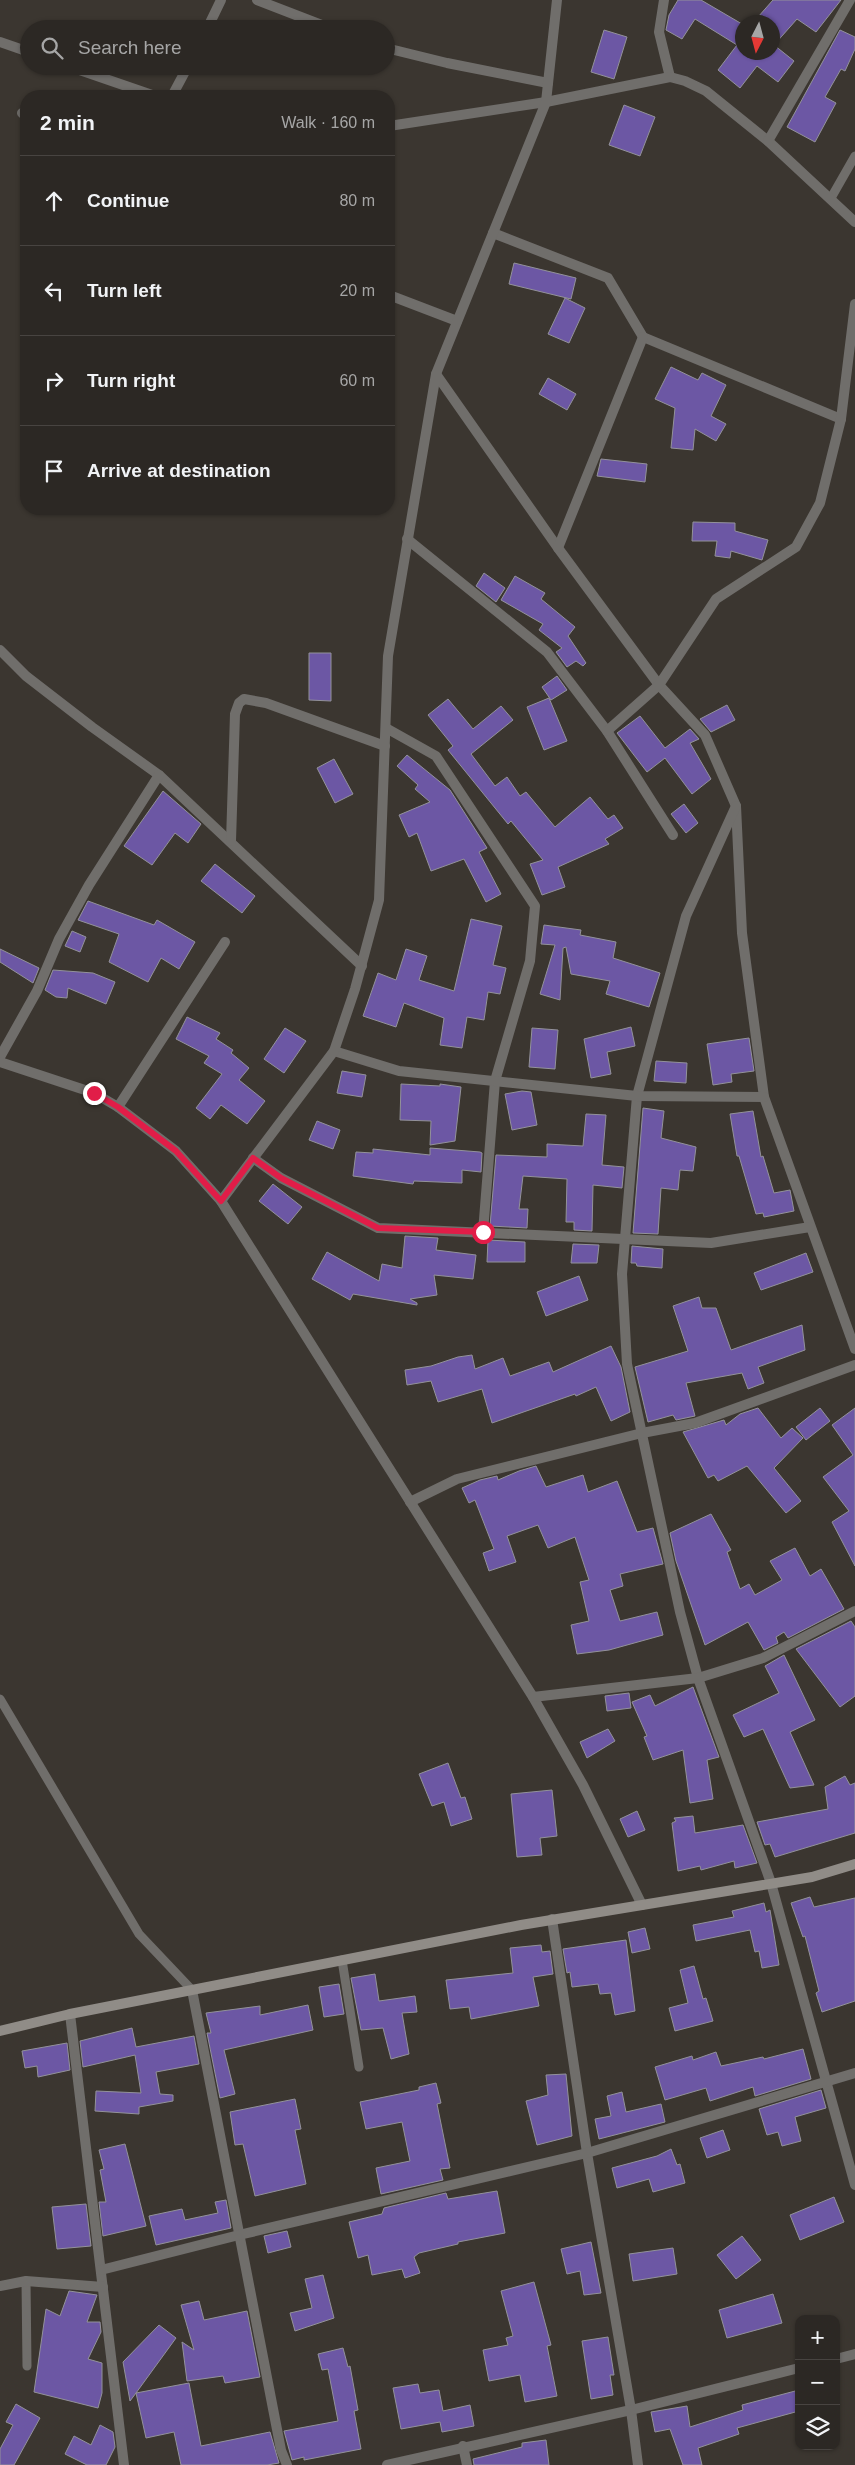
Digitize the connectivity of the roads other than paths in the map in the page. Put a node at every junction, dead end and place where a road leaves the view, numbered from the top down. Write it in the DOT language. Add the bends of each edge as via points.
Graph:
graph roads {
  1 [pos="221,0"];
  2 [pos="257,0"];
  3 [pos="557,0"];
  4 [pos="664,0"];
  5 [pos="850,0"];
  6 [pos="211,20"];
  7 [pos="309,20"];
  8 [pos="0,42"];
  9 [pos="20,49"];
  10 [pos="395,50"];
  11 [pos="94,75"];
  12 [pos="183,75"];
  13 [pos="670,78"];
  14 [pos="548,83"];
  15 [pos="138,90"];
  16 [pos="175,90"];
  17 [pos="546,102"];
  18 [pos="395,125"];
  19 [pos="768,142"];
  20 [pos="855,156"];
  21 [pos="831,198"];
  22 [pos="855,222"];
  23 [pos="493,233"];
  24 [pos="395,296"];
  25 [pos="855,304"];
  26 [pos="457,321"];
  27 [pos="643,337"];
  28 [pos="436,374"];
  29 [pos="840,419"];
  30 [pos="407,539"];
  31 [pos="558,548"];
  32 [pos="0,650"];
  33 [pos="659,685"];
  34 [pos="386,728"];
  35 [pos="607,731"];
  36 [pos="385,746"];
  37 [pos="159,775"];
  38 [pos="736,806"];
  39 [pos="673,835"];
  40 [pos="230,841"];
  41 [pos="225,942"];
  42 [pos="362,966"];
  43 [pos="334,1051"];
  44 [pos="0,1056"];
  45 [pos="0,1062"];
  46 [pos="496,1081"];
  47 [pos="638,1096"];
  48 [pos="764,1097"];
  49 [pos="118,1107"];
  50 [pos="253,1158"];
  51 [pos="221,1201"];
  52 [pos="810,1227"];
  53 [pos="483,1232"];
  54 [pos="625,1237"];
  55 [pos="855,1349"];
  56 [pos="855,1365"];
  57 [pos="642,1434"];
  58 [pos="410,1502"];
  59 [pos="855,1611"];
  60 [pos="698,1678"];
  61 [pos="533,1696"];
  62 [pos="0,1699"];
  63 [pos="855,1864"];
  64 [pos="771,1883"];
  65 [pos="642,1905"];
  66 [pos="552,1920"];
  67 [pos="342,1960"];
  68 [pos="192,1990"];
  69 [pos="70,2014"];
  70 [pos="0,2030"];
  71 [pos="359,2067"];
  72 [pos="855,2072"];
  73 [pos="826,2081"];
  74 [pos="587,2153"];
  75 [pos="855,2185"];
  76 [pos="239,2235"];
  77 [pos="101,2270"];
  78 [pos="26,2281"];
  79 [pos="0,2286"];
  80 [pos="103,2287"];
  81 [pos="855,2354"];
  82 [pos="840,2358"];
  83 [pos="28,2366"];
  84 [pos="795,2369"];
  85 [pos="631,2410"];
  86 [pos="463,2446"];
  87 [pos="124,2465"];
  88 [pos="287,2465"];
  89 [pos="387,2465"];
  90 [pos="467,2465"];
  91 [pos="638,2465"];
  1 -- 6 [label="street"];
  2 -- 7 [label="street"];
  3 -- 14 [label="street"];
  4 -- 13 [label="street" via="659,32"];
  5 -- 19 [label="street"];
  8 -- 9 [label="street"];
  10 -- 14 [label="street"];
  11 -- 15 [label="street"];
  12 -- 16 [label="street"];
  13 -- 17 [label="street"];
  13 -- 19 [label="street" via="706,91"];
  14 -- 17 [label="street"];
  17 -- 18 [label="street"];
  17 -- 23 [label="street"];
  19 -- 21 [label="street"];
  20 -- 21 [label="lane"];
  21 -- 22 [label="street"];
  23 -- 26 [label="street"];
  23 -- 27 [label="street" via="608,278"];
  24 -- 26 [label="street"];
  25 -- 29 [label="street"];
  26 -- 28 [label="street"];
  27 -- 29 [label="street"];
  27 -- 31 [label="street"];
  28 -- 30 [label="street"];
  28 -- 31 [label="street"];
  29 -- 33 [label="street" via="820,503 796,546 716,599"];
  30 -- 34 [label="street" via="388,656"];
  30 -- 35 [label="street" via="547,652"];
  31 -- 33 [label="street"];
  32 -- 37 [label="street" via="26,676"];
  33 -- 35 [label="street"];
  33 -- 38 [label="street" via="705,735"];
  34 -- 36 [label="street"];
  34 -- 46 [label="street" via="436,756 535,906 530,961"];
  35 -- 39 [label="street"];
  36 -- 40 [label="street" via="266,703 244,699 235,714"];
  36 -- 42 [label="street" via="379,900"];
  37 -- 40 [label="street"];
  37 -- 44 [label="street" via="72,916 37,991"];
  38 -- 47 [label="street" via="686,916"];
  38 -- 48 [label="street" via="742,933"];
  40 -- 42 [label="street"];
  41 -- 49 [label="street"];
  42 -- 43 [label="street"];
  43 -- 46 [label="street" via="399,1071"];
  43 -- 50 [label="street"];
  45 -- 49 [label="street" via="94,1093"];
  46 -- 47 [label="street"];
  46 -- 53 [label="street"];
  47 -- 48 [label="street"];
  47 -- 54 [label="street"];
  48 -- 52 [label="street"];
  49 -- 51 [label="street" via="176,1151"];
  50 -- 51 [label="street"];
  50 -- 53 [label="street" via="281,1178 378,1228"];
  51 -- 58 [label="street"];
  52 -- 54 [label="street" via="711,1243"];
  52 -- 55 [label="street"];
  53 -- 54 [label="street"];
  54 -- 57 [label="street" via="622,1274 628,1364"];
  56 -- 57 [label="street" via="695,1423"];
  57 -- 58 [label="street" via="457,1479"];
  57 -- 60 [label="street" via="680,1612"];
  58 -- 61 [label="street"];
  59 -- 60 [label="street" via="763,1658"];
  60 -- 61 [label="street"];
  60 -- 64 [label="street"];
  61 -- 65 [label="street" via="583,1785"];
  62 -- 68 [label="lane" via="139,1934"];
  63 -- 64 [label="main road"];
  64 -- 65 [label="main road"];
  64 -- 73 [label="street"];
  65 -- 66 [label="main road"];
  66 -- 67 [label="main road"];
  66 -- 74 [label="street"];
  67 -- 68 [label="main road"];
  67 -- 71 [label="lane"];
  68 -- 69 [label="main road"];
  68 -- 76 [label="street"];
  69 -- 70 [label="main road"];
  69 -- 77 [label="street"];
  72 -- 73 [label="street"];
  73 -- 74 [label="street"];
  73 -- 75 [label="street"];
  74 -- 76 [label="street"];
  74 -- 85 [label="street"];
  76 -- 77 [label="street"];
  76 -- 88 [label="street" via="280,2450"];
  77 -- 80 [label="street"];
  78 -- 79 [label="street"];
  78 -- 80 [label="street"];
  78 -- 83 [label="lane"];
  80 -- 87 [label="street"];
  81 -- 82 [label="street"];
  84 -- 85 [label="street"];
  85 -- 86 [label="street"];
  85 -- 91 [label="street"];
  86 -- 89 [label="street"];
  86 -- 90 [label="street"];
}
